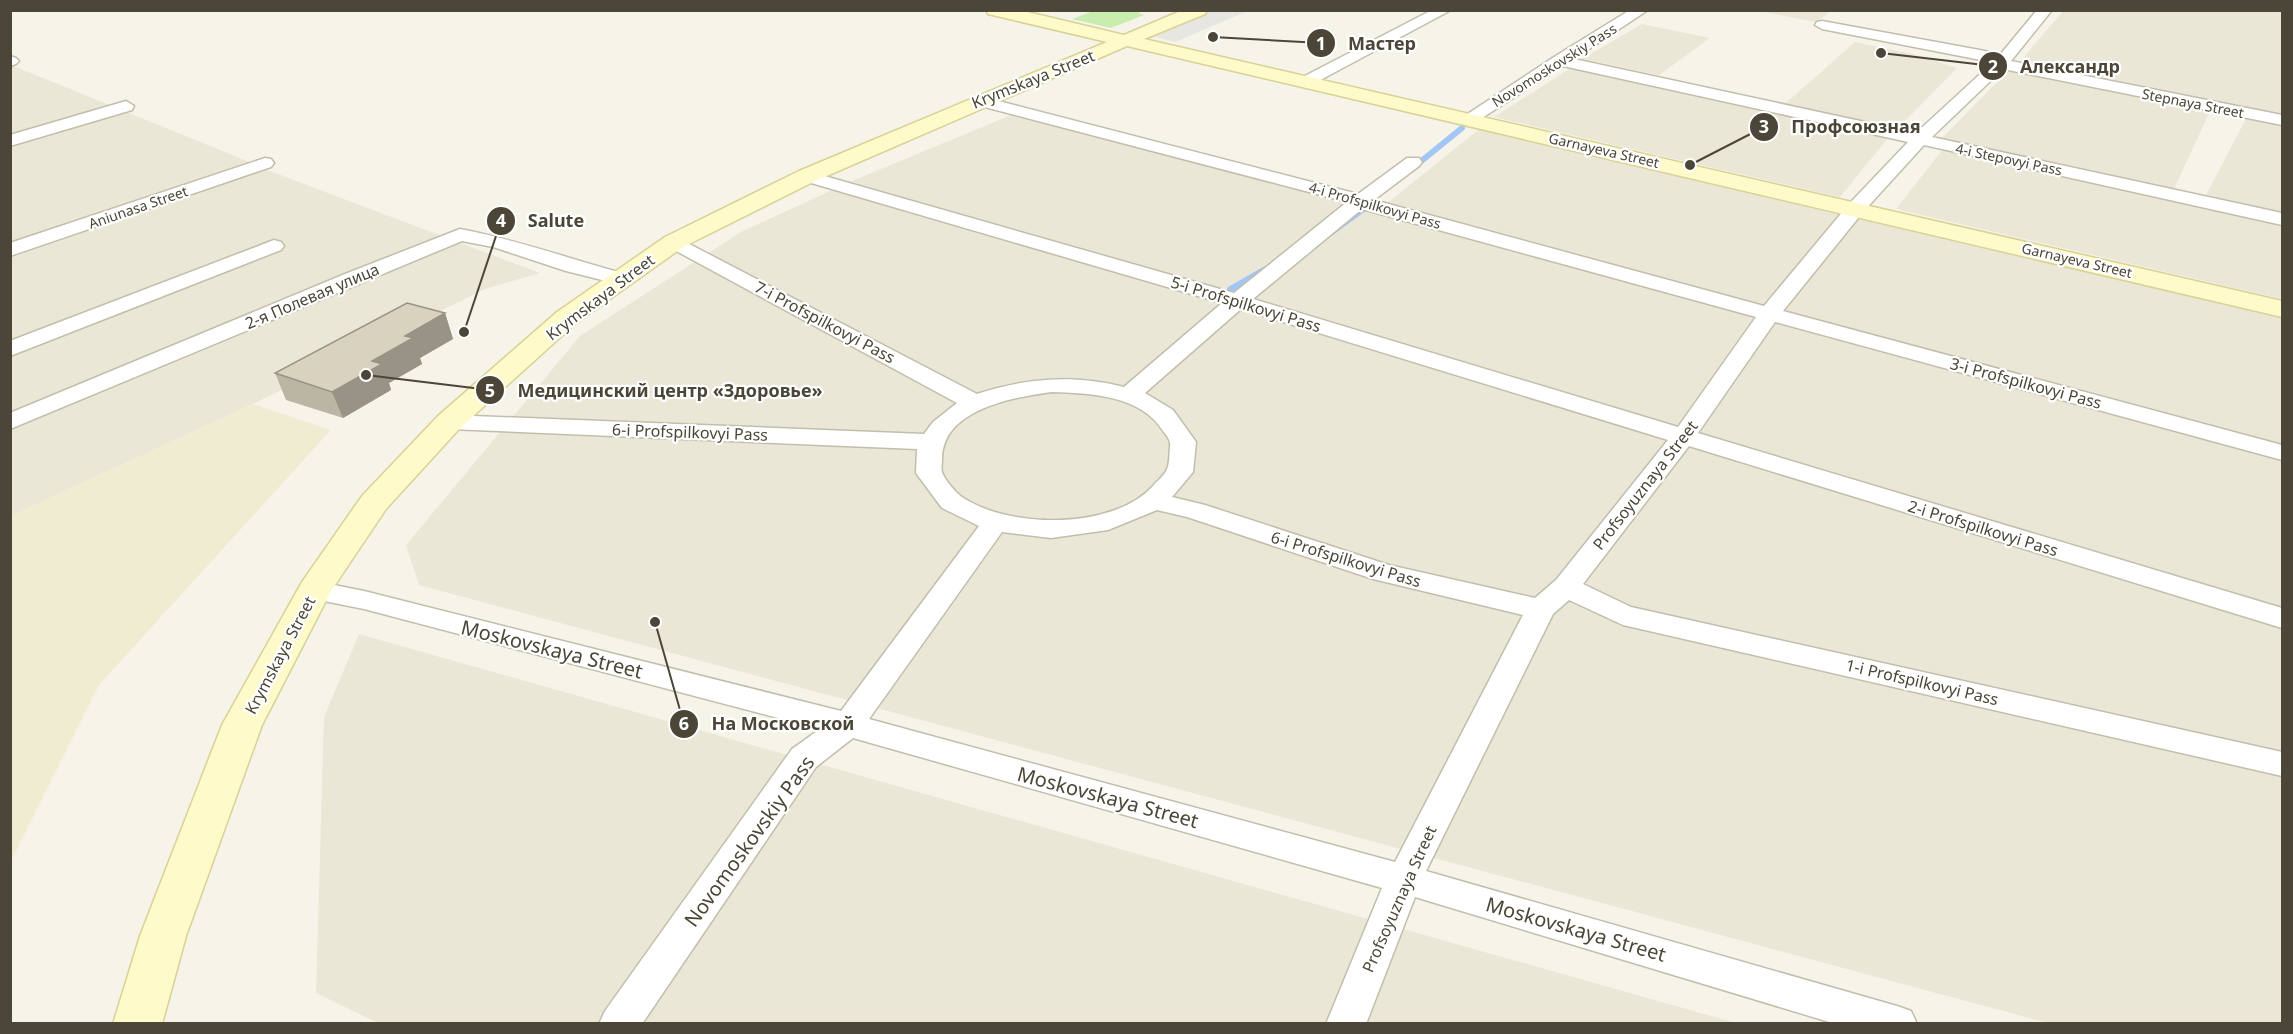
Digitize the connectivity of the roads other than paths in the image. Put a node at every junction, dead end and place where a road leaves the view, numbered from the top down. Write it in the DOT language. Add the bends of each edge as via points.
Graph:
graph roads {
  1 [pos="994,10"];
  2 [pos="1199,10"];
  3 [pos="1444,10"];
  4 [pos="1641,10"];
  5 [pos="2044,10"];
  6 [pos="1822,25"];
  7 [pos="1125,41"];
  8 [pos="1559,60"];
  9 [pos="2002,62"];
  10 [pos="1305,82"];
  11 [pos="979,101"];
  12 [pos="126,106"];
  13 [pos="1468,119"];
  14 [pos="2283,120"];
  15 [pos="1919,140"];
  16 [pos="10,141"];
  17 [pos="1413,162"];
  18 [pos="265,163"];
  19 [pos="807,176"];
  20 [pos="1360,200"];
  21 [pos="1856,208"];
  22 [pos="2283,219"];
  23 [pos="674,242"];
  24 [pos="274,246"];
  25 [pos="10,250"];
  26 [pos="622,279"];
  27 [pos="1237,301"];
  28 [pos="2283,309"];
  29 [pos="1770,313"];
  30 [pos="10,349"];
  31 [pos="1129,395"];
  32 [pos="976,403"];
  33 [pos="10,422"];
  34 [pos="449,422"];
  35 [pos="1683,437"];
  36 [pos="931,442"];
  37 [pos="2283,453"];
  38 [pos="1154,501"];
  39 [pos="995,523"];
  40 [pos="1566,587"];
  41 [pos="314,590"];
  42 [pos="1541,609"];
  43 [pos="2283,618"];
  44 [pos="848,725"];
  45 [pos="2283,764"];
  46 [pos="1404,879"];
  47 [pos="137,1023"];
  48 [pos="618,1023"];
  49 [pos="1346,1023"];
  50 [pos="1898,1023"];
  1 -- 7 [label="main road, Garnayeva Street"];
  2 -- 7 [label="main road, Krymskaya Street"];
  3 -- 10 [label="street"];
  4 -- 8 [label="street, Novomoskovskiy Pass"];
  5 -- 9 [label="street, Profsoyuznaya Street"];
  6 -- 9 [label="street, Stepnaya Street"];
  7 -- 10 [label="main road, Garnayeva Street"];
  7 -- 11 [label="main road, Krymskaya Street"];
  8 -- 13 [label="street, Novomoskovskiy Pass"];
  8 -- 15 [label="street, 4-i Stepovyi Pass"];
  9 -- 14 [label="street, Stepnaya Street"];
  9 -- 15 [label="street, Profsoyuznaya Street"];
  10 -- 13 [label="main road, Garnayeva Street"];
  11 -- 19 [label="main road, Krymskaya Street"];
  11 -- 20 [label="street, 4-i Profspilkovyi Pass"];
  12 -- 16 [label="street"];
  13 -- 21 [label="main road, Garnayeva Street"];
  15 -- 21 [label="street, Profsoyuznaya Street"];
  15 -- 22 [label="street, 4-i Stepovyi Pass"];
  17 -- 20 [label="street"];
  18 -- 25 [label="street, Aniunasa Street"];
  19 -- 23 [label="main road, Krymskaya Street"];
  19 -- 27 [label="street, 5-i Profspilkovyi Pass"];
  20 -- 27 [label="street"];
  20 -- 29 [label="street, 4-i Profspilkovyi Pass"];
  21 -- 28 [label="main road, Garnayeva Street"];
  21 -- 29 [label="street, Profsoyuznaya Street"];
  23 -- 26 [label="main road, Krymskaya Street"];
  23 -- 32 [label="street, 7-i Profspilkovyi Pass"];
  24 -- 30 [label="street"];
  26 -- 33 [label="street, 2-я Полевая улица" via="497,242 460,236"];
  26 -- 34 [label="main road, Krymskaya Street" via="566,318"];
  27 -- 31 [label="street"];
  27 -- 35 [label="street, 5-i Profspilkovyi Pass"];
  29 -- 35 [label="street, Profsoyuznaya Street"];
  29 -- 37 [label="street, 3-i Profspilkovyi Pass"];
  31 -- 32 [label="street" via="1092,387 1052,385 1012,390"];
  31 -- 38 [label="street" via="1164,415 1183,442 1180,472"];
  32 -- 36 [label="street" via="948,420"];
  34 -- 36 [label="street, 6-i Profspilkovyi Pass"];
  34 -- 41 [label="main road, Krymskaya Street" via="374,503"];
  35 -- 40 [label="street, Profsoyuznaya Street"];
  35 -- 43 [label="street, 2-i Profspilkovyi Pass"];
  36 -- 39 [label="street" via="929,473 951,502"];
  38 -- 39 [label="street" via="1108,522 1051,530"];
  38 -- 42 [label="street, 6-i Profspilkovyi Pass" via="1196,511 1383,573"];
  39 -- 44 [label="street, Novomoskovskiy Pass"];
  40 -- 42 [label="street, Profsoyuznaya Street"];
  40 -- 45 [label="street, 1-i Profspilkovyi Pass" via="1623,615"];
  41 -- 44 [label="street, Moskovskaya Street"];
  41 -- 47 [label="main road, Krymskaya Street" via="242,725 163,936"];
  42 -- 46 [label="street, Profsoyuznaya Street"];
  44 -- 46 [label="street, Moskovskaya Street"];
  44 -- 48 [label="street, Novomoskovskiy Pass" via="804,759"];
  46 -- 49 [label="street, Profsoyuznaya Street"];
  46 -- 50 [label="street, Moskovskaya Street"];
}
